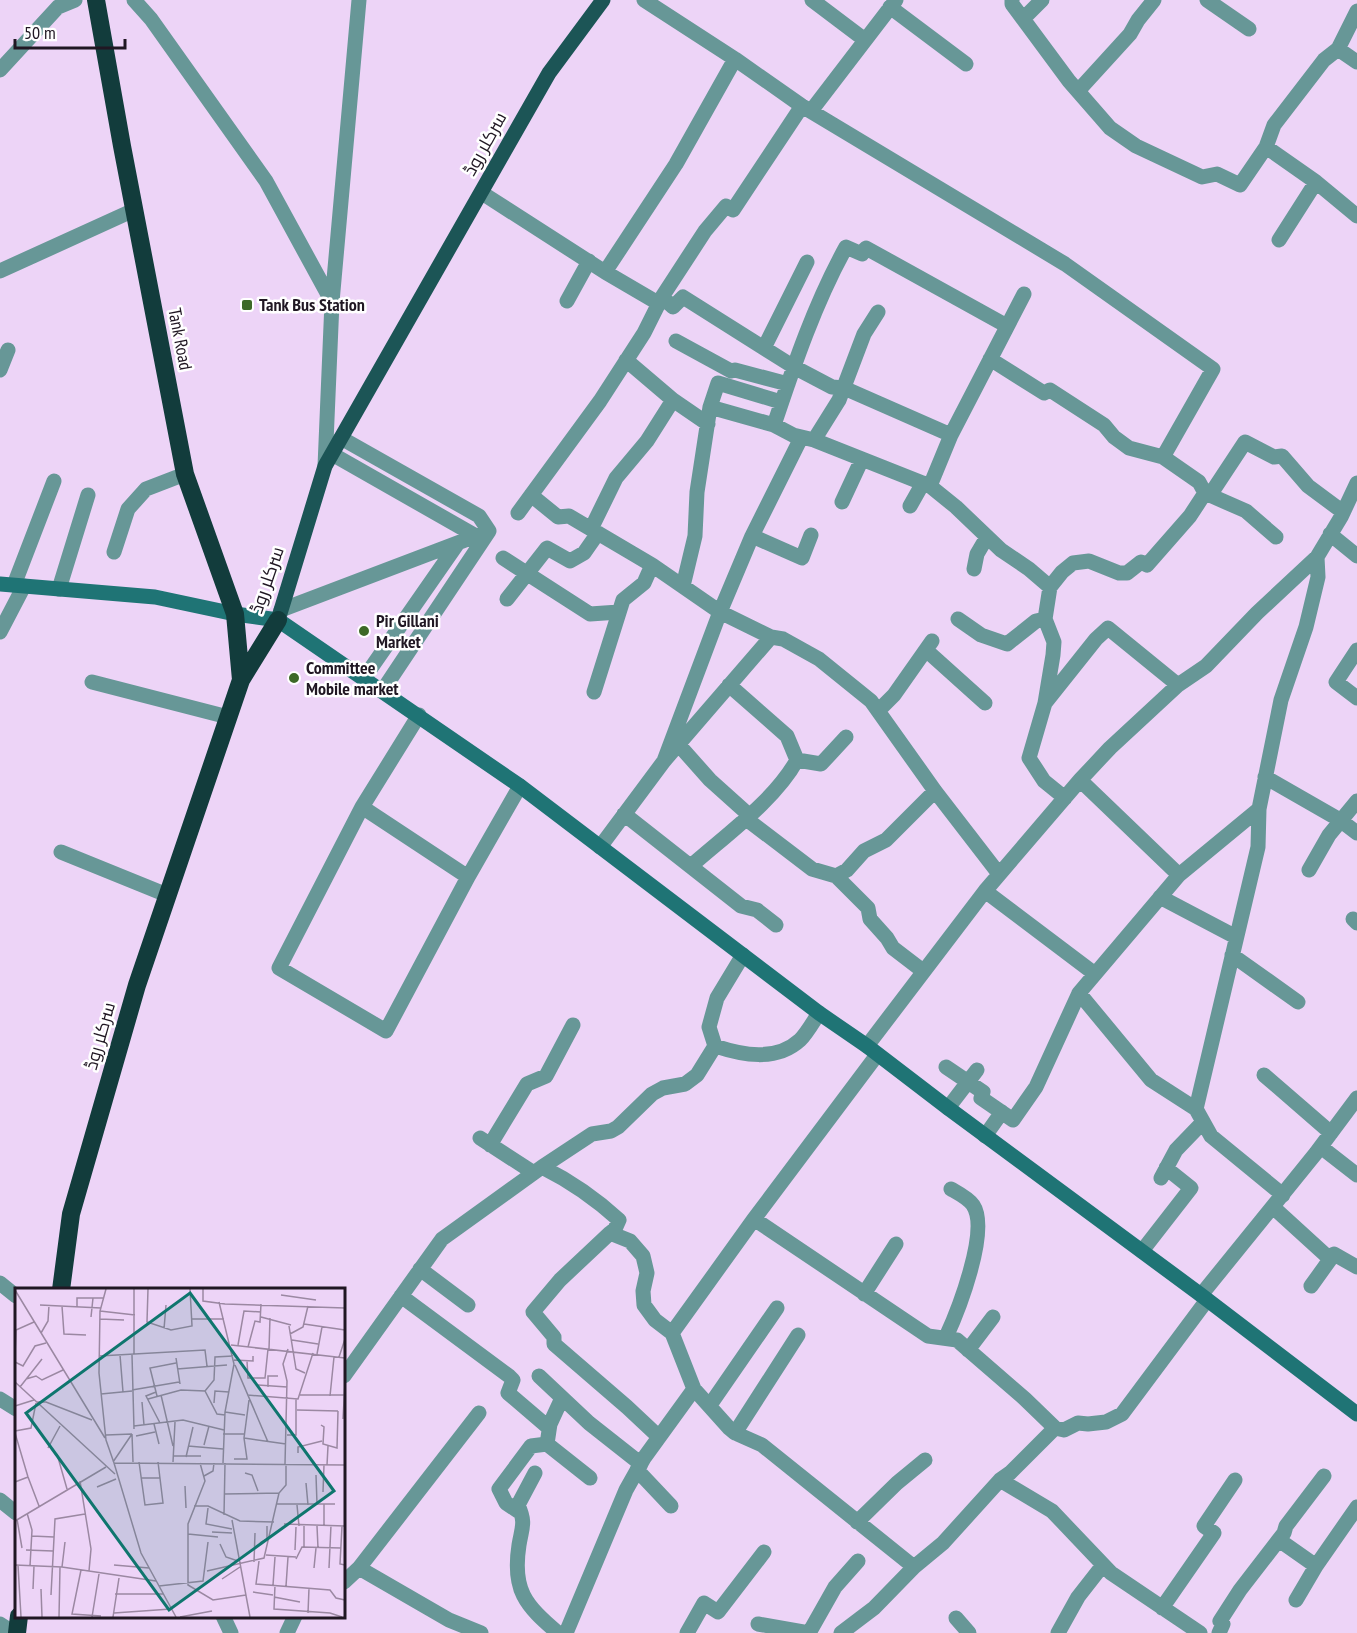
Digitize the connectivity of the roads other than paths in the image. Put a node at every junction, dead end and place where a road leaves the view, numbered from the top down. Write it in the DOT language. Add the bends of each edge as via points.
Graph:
graph roads {
  1 [pos="75,0"];
  2 [pos="96,0"];
  3 [pos="134,0"];
  4 [pos="359,0"];
  5 [pos="603,0"];
  6 [pos="644,0"];
  7 [pos="812,0"];
  8 [pos="1012,0"];
  9 [pos="1042,0"];
  10 [pos="1154,0"];
  11 [pos="1207,0"];
  12 [pos="893,4"];
  13 [pos="1357,11"];
  14 [pos="1023,19"];
  15 [pos="1248,29"];
  16 [pos="865,40"];
  17 [pos="1338,49"];
  18 [pos="735,59"];
  19 [pos="1357,62"];
  20 [pos="966,64"];
  21 [pos="0,70"];
  22 [pos="1078,91"];
  23 [pos="807,108"];
  24 [pos="1266,147"];
  25 [pos="1316,182"];
  26 [pos="482,193"];
  27 [pos="134,210"];
  28 [pos="1357,216"];
  29 [pos="1279,240"];
  30 [pos="589,261"];
  31 [pos="807,262"];
  32 [pos="0,271"];
  33 [pos="605,272"];
  34 [pos="1024,294"];
  35 [pos="660,300"];
  36 [pos="567,301"];
  37 [pos="332,302"];
  38 [pos="878,312"];
  39 [pos="1007,326"];
  40 [pos="676,341"];
  41 [pos="764,348"];
  42 [pos="8,350"];
  43 [pos="990,359"];
  44 [pos="626,360"];
  45 [pos="794,367"];
  46 [pos="0,370"];
  47 [pos="788,384"];
  48 [pos="844,388"];
  49 [pos="673,400"];
  50 [pos="782,402"];
  51 [pos="710,407"];
  52 [pos="708,424"];
  53 [pos="774,425"];
  54 [pos="951,435"];
  55 [pos="341,438"];
  56 [pos="808,439"];
  57 [pos="1162,457"];
  58 [pos="862,459"];
  59 [pos="329,460"];
  60 [pos="185,474"];
  61 [pos="54,481"];
  62 [pos="1357,483"];
  63 [pos="926,485"];
  64 [pos="1204,493"];
  65 [pos="88,495"];
  66 [pos="531,495"];
  67 [pos="842,502"];
  68 [pos="910,506"];
  69 [pos="1343,512"];
  70 [pos="518,513"];
  71 [pos="595,531"];
  72 [pos="482,534"];
  73 [pos="1330,534"];
  74 [pos="811,535"];
  75 [pos="752,536"];
  76 [pos="987,537"];
  77 [pos="1275,537"];
  78 [pos="458,543"];
  79 [pos="114,552"];
  80 [pos="1357,556"];
  81 [pos="1317,557"];
  82 [pos="503,558"];
  83 [pos="652,565"];
  84 [pos="974,569"];
  85 [pos="526,573"];
  86 [pos="13,585"];
  87 [pos="683,586"];
  88 [pos="1050,587"];
  89 [pos="59,589"];
  90 [pos="507,599"];
  91 [pos="619,612"];
  92 [pos="720,612"];
  93 [pos="235,614"];
  94 [pos="279,615"];
  95 [pos="958,619"];
  96 [pos="1045,619"];
  97 [pos="0,632"];
  98 [pos="771,637"];
  99 [pos="1357,650"];
  100 [pos="364,678"];
  101 [pos="241,681"];
  102 [pos="93,682"];
  103 [pos="729,685"];
  104 [pos="1178,685"];
  105 [pos="383,690"];
  106 [pos="594,692"];
  107 [pos="1357,698"];
  108 [pos="985,703"];
  109 [pos="1045,703"];
  110 [pos="878,711"];
  111 [pos="419,715"];
  112 [pos="228,717"];
  113 [pos="846,737"];
  114 [pos="678,744"];
  115 [pos="797,760"];
  116 [pos="664,761"];
  117 [pos="1265,777"];
  118 [pos="1080,780"];
  119 [pos="520,786"];
  120 [pos="935,791"];
  121 [pos="1065,798"];
  122 [pos="1357,801"];
  123 [pos="362,807"];
  124 [pos="1259,809"];
  125 [pos="624,814"];
  126 [pos="747,816"];
  127 [pos="1340,820"];
  128 [pos="1357,833"];
  129 [pos="600,847"];
  130 [pos="61,852"];
  131 [pos="692,866"];
  132 [pos="1309,870"];
  133 [pos="999,874"];
  134 [pos="1179,875"];
  135 [pos="836,876"];
  136 [pos="468,877"];
  137 [pos="985,891"];
  138 [pos="167,895"];
  139 [pos="1160,897"];
  140 [pos="776,925"];
  141 [pos="1236,937"];
  142 [pos="743,955"];
  143 [pos="1232,955"];
  144 [pos="923,971"];
  145 [pos="1095,974"];
  146 [pos="1078,993"];
  147 [pos="1298,1002"];
  148 [pos="819,1013"];
  149 [pos="573,1025"];
  150 [pos="715,1046"];
  151 [pos="872,1050"];
  152 [pos="946,1067"];
  153 [pos="1264,1075"];
  154 [pos="972,1076"];
  155 [pos="1357,1098"];
  156 [pos="948,1108"];
  157 [pos="1002,1112"];
  158 [pos="1200,1116"];
  159 [pos="1331,1133"];
  160 [pos="985,1136"];
  161 [pos="1321,1147"];
  162 [pos="538,1170"];
  163 [pos="1357,1175"];
  164 [pos="951,1189"];
  165 [pos="1282,1194"];
  166 [pos="1273,1207"];
  167 [pos="754,1219"];
  168 [pos="610,1233"];
  169 [pos="896,1244"];
  170 [pos="1142,1251"];
  171 [pos="1330,1258"];
  172 [pos="1357,1267"];
  173 [pos="420,1269"];
  174 [pos="0,1283"];
  175 [pos="1311,1286"];
  176 [pos="61,1288"];
  177 [pos="864,1293"];
  178 [pos="15,1295"];
  179 [pos="401,1296"];
  180 [pos="1204,1298"];
  181 [pos="468,1305"];
  182 [pos="777,1308"];
  183 [pos="993,1317"];
  184 [pos="672,1333"];
  185 [pos="798,1335"];
  186 [pos="946,1337"];
  187 [pos="968,1350"];
  188 [pos="345,1375"];
  189 [pos="539,1376"];
  190 [pos="694,1389"];
  191 [pos="562,1398"];
  192 [pos="0,1399"];
  193 [pos="710,1406"];
  194 [pos="15,1408"];
  195 [pos="479,1413"];
  196 [pos="1357,1414"];
  197 [pos="549,1428"];
  198 [pos="1055,1428"];
  199 [pos="735,1433"];
  200 [pos="659,1437"];
  201 [pos="547,1444"];
  202 [pos="925,1460"];
  203 [pos="639,1467"];
  204 [pos="535,1473"];
  205 [pos="1324,1476"];
  206 [pos="590,1478"];
  207 [pos="1000,1480"];
  208 [pos="1235,1480"];
  209 [pos="0,1500"];
  210 [pos="671,1506"];
  211 [pos="1357,1507"];
  212 [pos="15,1512"];
  213 [pos="521,1512"];
  214 [pos="857,1522"];
  215 [pos="1279,1540"];
  216 [pos="764,1552"];
  217 [pos="858,1561"];
  218 [pos="1103,1565"];
  219 [pos="1316,1566"];
  220 [pos="914,1567"];
  221 [pos="359,1568"];
  222 [pos="345,1581"];
  223 [pos="1296,1600"];
  224 [pos="1162,1608"];
  225 [pos="19,1618"];
  226 [pos="224,1618"];
  227 [pos="294,1618"];
  228 [pos="957,1618"];
  229 [pos="0,1624"];
  230 [pos="758,1624"];
  231 [pos="15,1633"];
  232 [pos="231,1633"];
  233 [pos="279,1633"];
  234 [pos="286,1633"];
  235 [pos="481,1633"];
  236 [pos="558,1633"];
  237 [pos="566,1633"];
  238 [pos="687,1633"];
  239 [pos="809,1633"];
  240 [pos="841,1633"];
  241 [pos="969,1633"];
  242 [pos="1058,1633"];
  243 [pos="1200,1633"];
  244 [pos="1219,1633"];
  1 -- 21 [label="street" via="58,7"];
  2 -- 27 [label="highway, Tank Road"];
  3 -- 37 [label="street" via="266,181"];
  4 -- 37 [label="street"];
  5 -- 26 [label="main road, سرکلر روڈ" via="549,73"];
  6 -- 18 [label="street"];
  7 -- 16 [label="street"];
  8 -- 14 [label="street"];
  9 -- 14 [label="street"];
  10 -- 22 [label="street" via="1130,34"];
  11 -- 15 [label="street"];
  12 -- 16 [label="street"];
  12 -- 20 [label="street"];
  13 -- 17 [label="street"];
  14 -- 22 [label="street"];
  16 -- 23 [label="street"];
  17 -- 19 [label="street"];
  17 -- 24 [label="street" via="1324,60 1274,125"];
  18 -- 23 [label="street"];
  18 -- 33 [label="street" via="676,164"];
  22 -- 24 [label="street" via="1110,128 1136,146 1202,177 1217,174 1240,185"];
  23 -- 35 [label="street" via="733,210 726,206 705,231"];
  23 -- 57 [label="street" via="1065,264 1213,369"];
  24 -- 25 [label="street"];
  25 -- 28 [label="street"];
  25 -- 29 [label="street"];
  26 -- 30 [label="street"];
  26 -- 55 [label="main road, سرکلر روڈ"];
  27 -- 32 [label="street"];
  27 -- 60 [label="highway, Tank Road"];
  30 -- 33 [label="street"];
  30 -- 36 [label="street"];
  31 -- 41 [label="street"];
  33 -- 35 [label="street"];
  34 -- 39 [label="street"];
  35 -- 41 [label="street" via="674,307 683,297"];
  35 -- 44 [label="street"];
  37 -- 59 [label="street"];
  38 -- 48 [label="street" via="864,334"];
  39 -- 43 [label="street"];
  39 -- 45 [label="street" via="866,249 862,254 846,247"];
  40 -- 47 [label="street" via="731,371"];
  41 -- 45 [label="street"];
  42 -- 46 [label="street"];
  43 -- 54 [label="street"];
  43 -- 57 [label="street" via="1044,393 1050,390 1104,425 1129,448"];
  44 -- 49 [label="street"];
  44 -- 66 [label="street"];
  45 -- 47 [label="street"];
  45 -- 48 [label="street" via="832,387"];
  47 -- 50 [label="street"];
  48 -- 54 [label="street"];
  48 -- 56 [label="street"];
  49 -- 52 [label="street"];
  49 -- 71 [label="street" via="647,441 616,478"];
  50 -- 51 [label="street" via="718,383"];
  50 -- 53 [label="street"];
  51 -- 52 [label="street"];
  51 -- 53 [label="street"];
  52 -- 87 [label="street" via="697,492 695,536"];
  53 -- 56 [label="street"];
  54 -- 63 [label="street"];
  55 -- 59 [label="main road, سرکلر روڈ"];
  55 -- 72 [label="street" via="479,516"];
  56 -- 58 [label="street"];
  56 -- 75 [label="street"];
  57 -- 64 [label="street" via="1198,482"];
  58 -- 63 [label="street"];
  58 -- 67 [label="street"];
  59 -- 72 [label="street"];
  59 -- 94 [label="main road, سرکلر روڈ"];
  60 -- 79 [label="street" via="146,489 128,509"];
  60 -- 93 [label="highway, Tank Road"];
  61 -- 86 [label="street"];
  62 -- 69 [label="street"];
  63 -- 68 [label="street"];
  63 -- 76 [label="street"];
  64 -- 69 [label="street" via="1214,489 1245,442 1274,457 1282,456 1308,486"];
  64 -- 77 [label="street" via="1246,511"];
  64 -- 88 [label="street" via="1190,516 1147,566 1141,562 1127,573 1119,573 1089,561 1073,563"];
  65 -- 89 [label="street"];
  66 -- 70 [label="street"];
  66 -- 71 [label="street" via="558,517 569,516"];
  69 -- 73 [label="street"];
  71 -- 83 [label="street"];
  71 -- 85 [label="street" via="584,553 570,561 547,548"];
  72 -- 78 [label="street"];
  72 -- 105 [label="street"];
  73 -- 80 [label="street"];
  73 -- 81 [label="street"];
  74 -- 75 [label="street" via="802,558"];
  75 -- 92 [label="street"];
  76 -- 84 [label="street"];
  76 -- 88 [label="street"];
  78 -- 94 [label="street"];
  78 -- 100 [label="street"];
  81 -- 104 [label="street" via="1206,666"];
  81 -- 117 [label="street" via="1318,577 1281,700"];
  82 -- 85 [label="street"];
  83 -- 87 [label="street"];
  83 -- 91 [label="street" via="644,583 623,600"];
  85 -- 90 [label="street"];
  85 -- 91 [label="street" via="590,614"];
  86 -- 89 [label="main road"];
  86 -- 97 [label="street"];
  87 -- 92 [label="street"];
  88 -- 96 [label="street"];
  89 -- 93 [label="main road" via="155,597"];
  91 -- 106 [label="street"];
  92 -- 98 [label="street"];
  92 -- 116 [label="street"];
  93 -- 94 [label="main road"];
  93 -- 101 [label="highway, Tank Road"];
  94 -- 100 [label="main road"];
  94 -- 101 [label="highway, سرکلر روڈ"];
  95 -- 96 [label="street" via="981,635 1007,644 1036,621"];
  96 -- 109 [label="street" via="1054,642"];
  98 -- 103 [label="street"];
  98 -- 110 [label="street" via="783,639 819,659"];
  99 -- 107 [label="street" via="1336,682"];
  100 -- 105 [label="main road"];
  101 -- 112 [label="highway, سرکلر روڈ"];
  102 -- 112 [label="street"];
  103 -- 114 [label="street"];
  103 -- 115 [label="street" via="787,735"];
  104 -- 109 [label="street" via="1108,628"];
  104 -- 118 [label="street"];
  105 -- 111 [label="main road"];
  108 -- 110 [label="street" via="929,645"];
  109 -- 121 [label="street" via="1029,758 1044,781"];
  110 -- 120 [label="street"];
  111 -- 119 [label="main road"];
  111 -- 123 [label="street"];
  112 -- 138 [label="highway, سرکلر روڈ"];
  113 -- 115 [label="street" via="821,764"];
  114 -- 116 [label="street"];
  114 -- 126 [label="street"];
  115 -- 126 [label="street" via="790,773"];
  116 -- 125 [label="street"];
  117 -- 124 [label="street"];
  117 -- 127 [label="street"];
  118 -- 121 [label="street"];
  118 -- 134 [label="street"];
  119 -- 129 [label="main road"];
  119 -- 136 [label="street"];
  120 -- 133 [label="street"];
  120 -- 135 [label="street" via="886,840 864,851"];
  121 -- 133 [label="street"];
  122 -- 127 [label="street"];
  123 -- 136 [label="street"];
  123 -- 136 [label="street" via="279,968 386,1031"];
  124 -- 134 [label="street"];
  124 -- 141 [label="street" via="1258,847"];
  125 -- 129 [label="street"];
  125 -- 131 [label="street"];
  126 -- 131 [label="street"];
  126 -- 135 [label="street" via="812,869"];
  127 -- 128 [label="street"];
  127 -- 132 [label="street"];
  129 -- 142 [label="main road"];
  130 -- 138 [label="street"];
  131 -- 140 [label="street" via="741,906 757,910"];
  133 -- 137 [label="street"];
  134 -- 139 [label="street"];
  135 -- 144 [label="street" via="868,908 870,919 893,948"];
  137 -- 144 [label="street"];
  137 -- 145 [label="street"];
  138 -- 176 [label="highway, سرکلر روڈ" via="71,1214"];
  139 -- 141 [label="street"];
  139 -- 145 [label="street"];
  141 -- 143 [label="street"];
  142 -- 148 [label="main road"];
  142 -- 150 [label="street" via="717,998 709,1027"];
  143 -- 147 [label="street"];
  143 -- 158 [label="street"];
  144 -- 151 [label="street"];
  145 -- 146 [label="street"];
  146 -- 157 [label="street" via="1036,1087 1012,1119"];
  146 -- 158 [label="street" via="1151,1080"];
  148 -- 150 [label="street" via="801,1040 782,1053 740,1054"];
  148 -- 151 [label="main road"];
  149 -- 162 [label="street" via="546,1076 527,1084 485,1142"];
  150 -- 162 [label="street" via="697,1075 685,1084 652,1094 618,1127 592,1134"];
  151 -- 156 [label="main road"];
  151 -- 167 [label="street"];
  152 -- 154 [label="street"];
  153 -- 159 [label="street"];
  154 -- 156 [label="street"];
  154 -- 157 [label="street" via="982,1092 981,1098"];
  155 -- 159 [label="street"];
  156 -- 160 [label="main road"];
  157 -- 160 [label="street"];
  158 -- 165 [label="street" via="1210,1136"];
  158 -- 170 [label="street" via="1164,1173 1191,1188"];
  159 -- 161 [label="street"];
  160 -- 170 [label="main road"];
  161 -- 163 [label="street"];
  161 -- 165 [label="street"];
  162 -- 168 [label="street" via="561,1177 619,1220"];
  162 -- 173 [label="street" via="442,1239"];
  164 -- 186 [label="street" via="972,1203 979,1230 967,1280"];
  165 -- 166 [label="street"];
  166 -- 171 [label="street"];
  166 -- 180 [label="street"];
  167 -- 177 [label="street"];
  167 -- 184 [label="street"];
  168 -- 184 [label="street" via="630,1241 643,1256 647,1273 644,1305"];
  168 -- 200 [label="street" via="560,1280 533,1312 554,1336 554,1344"];
  169 -- 177 [label="street"];
  170 -- 180 [label="main road"];
  171 -- 172 [label="street" via="1334,1254"];
  171 -- 175 [label="street"];
  173 -- 179 [label="street"];
  173 -- 181 [label="street"];
  174 -- 178 [label="street"];
  177 -- 186 [label="street" via="928,1336"];
  179 -- 188 [label="street"];
  179 -- 197 [label="street" via="509,1376 513,1380 508,1394"];
  180 -- 196 [label="main road"];
  180 -- 198 [label="street" via="1122,1414 1106,1422 1078,1423 1064,1430"];
  182 -- 193 [label="street"];
  183 -- 187 [label="street"];
  184 -- 190 [label="street"];
  185 -- 199 [label="street"];
  186 -- 187 [label="street" via="957,1340"];
  187 -- 198 [label="street"];
  189 -- 191 [label="street"];
  190 -- 193 [label="street"];
  190 -- 200 [label="street"];
  191 -- 197 [label="street"];
  191 -- 203 [label="street"];
  192 -- 194 [label="street"];
  193 -- 199 [label="street"];
  195 -- 221 [label="street"];
  197 -- 201 [label="street"];
  198 -- 207 [label="street"];
  199 -- 214 [label="street" via="762,1445"];
  200 -- 203 [label="street"];
  201 -- 206 [label="street"];
  201 -- 213 [label="street" via="531,1446 499,1489 507,1503"];
  202 -- 214 [label="street"];
  203 -- 210 [label="street"];
  203 -- 237 [label="street"];
  204 -- 213 [label="street" via="518,1505"];
  205 -- 215 [label="street"];
  207 -- 218 [label="street" via="1052,1511"];
  207 -- 220 [label="street" via="943,1543"];
  208 -- 224 [label="street" via="1204,1526 1214,1533"];
  209 -- 212 [label="street"];
  211 -- 219 [label="street"];
  213 -- 236 [label="street" via="524,1519 516,1571 520,1592"];
  214 -- 220 [label="street"];
  215 -- 219 [label="street"];
  215 -- 244 [label="street" via="1220,1621 1223,1624"];
  216 -- 238 [label="street" via="718,1612 704,1603"];
  217 -- 239 [label="street" via="835,1587"];
  218 -- 224 [label="street"];
  218 -- 242 [label="street"];
  219 -- 223 [label="street"];
  220 -- 240 [label="street" via="874,1608"];
  221 -- 222 [label="street"];
  221 -- 235 [label="street" via="448,1620"];
  224 -- 243 [label="street"];
  225 -- 231 [label="highway"];
  226 -- 232 [label="street"];
  227 -- 234 [label="street"];
  228 -- 241 [label="street"];
  229 -- 231 [label="street"];
  230 -- 239 [label="street"];
  233 -- 234 [label="street"];
}
